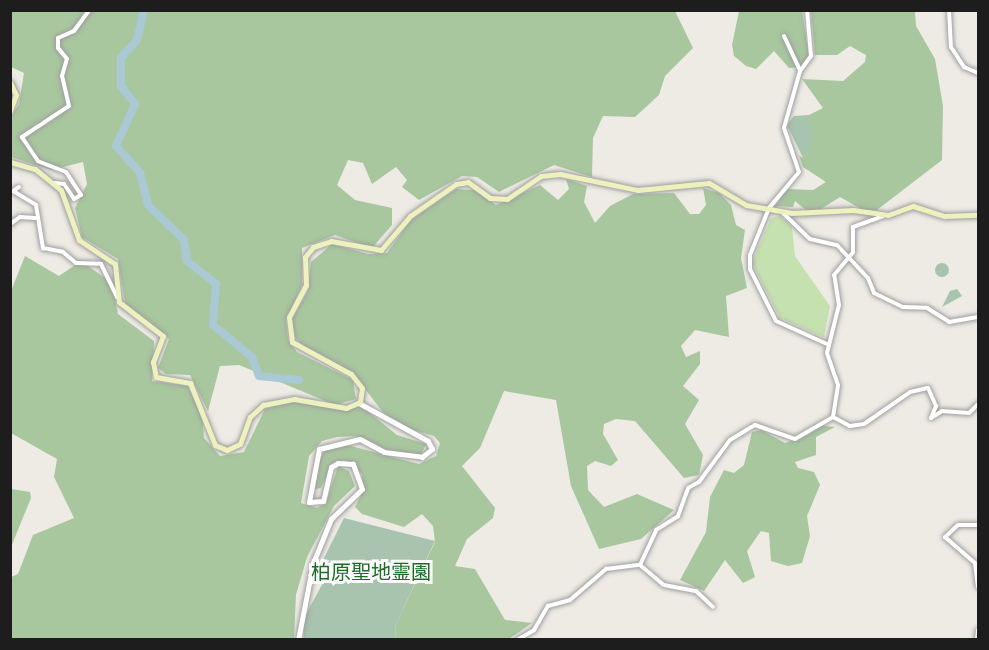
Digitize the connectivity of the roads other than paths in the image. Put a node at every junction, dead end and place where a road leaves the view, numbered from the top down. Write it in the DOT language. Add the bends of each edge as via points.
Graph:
graph roads {
  1 [pos="89,10"];
  2 [pos="807,10"];
  3 [pos="949,10"];
  4 [pos="784,36"];
  5 [pos="800,71"];
  6 [pos="978,73"];
  7 [pos="10,82"];
  8 [pos="10,111"];
  9 [pos="10,162"];
  10 [pos="56,183"];
  11 [pos="19,187"];
  12 [pos="769,207"];
  13 [pos="777,209"];
  14 [pos="978,215"];
  15 [pos="883,216"];
  16 [pos="34,218"];
  17 [pos="10,224"];
  18 [pos="849,258"];
  19 [pos="117,297"];
  20 [pos="978,317"];
  21 [pos="827,344"];
  22 [pos="358,403"];
  23 [pos="978,404"];
  24 [pos="834,417"];
  25 [pos="978,525"];
  26 [pos="640,566"];
  27 [pos="978,587"];
  28 [pos="713,607"];
  29 [pos="978,630"];
  30 [pos="298,639"];
  31 [pos="517,639"];
  32 [pos="976,639"];
  1 -- 10 [label="street" via="74,31 58,38 58,48 67,59 62,76 69,106 22,137 38,161 66,172 81,195 74,199 64,184"];
  2 -- 5 [label="street" via="811,56"];
  3 -- 6 [label="street" via="951,47 964,67"];
  4 -- 5 [label="street"];
  5 -- 12 [label="street" via="784,128 798,172"];
  7 -- 8 [label="main road" via="16,95"];
  9 -- 10 [label="main road"];
  10 -- 19 [label="main road" via="80,240 115,264"];
  11 -- 16 [label="street" via="13,191 18,196 34,200"];
  12 -- 13 [label="main road"];
  12 -- 21 [label="street" via="754,239 750,269 776,321"];
  12 -- 22 [label="main road" via="746,205 709,183 638,190 549,174 507,199 490,198 468,182 456,184 410,216 381,250 331,241 313,247 305,257 306,285 289,317 290,337 307,355 358,381 363,395"];
  13 -- 15 [label="main road" via="853,210"];
  13 -- 18 [label="street" via="810,239 831,242"];
  14 -- 15 [label="main road" via="944,216 914,206"];
  15 -- 18 [label="street" via="853,227"];
  16 -- 17 [label="street" via="20,217"];
  16 -- 19 [label="street" via="44,248 63,252 76,263 102,264"];
  18 -- 20 [label="street" via="874,293 903,308 919,305 949,322"];
  18 -- 21 [label="street" via="834,274 839,305"];
  19 -- 22 [label="main road" via="129,313 163,336 154,374 190,383 219,448 232,450 240,444 250,417 263,405 294,399 346,408"];
  21 -- 24 [label="street" via="838,385"];
  22 -- 30 [label="street" via="428,441 432,449 422,457 384,452 360,439 319,449 309,502 323,501 331,467 338,463 352,464 362,489 331,519 313,563"];
  23 -- 24 [label="street" via="969,413 942,411 931,418 936,406 928,388 910,392 864,424 850,426"];
  24 -- 26 [label="street" via="795,439 755,425 730,440 688,488 678,516 653,533"];
  25 -- 27 [label="street" via="958,525 945,537 975,563"];
  26 -- 28 [label="street" via="664,585 696,591"];
  26 -- 31 [label="street" via="606,569 570,600 548,606 534,630"];
  29 -- 32 [label="street"];
}
